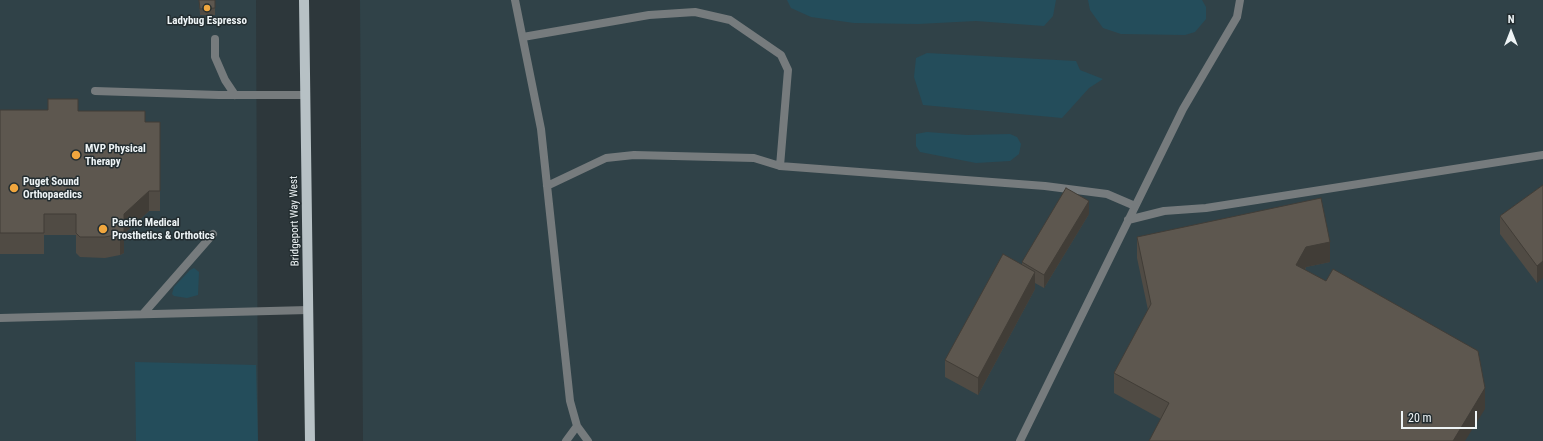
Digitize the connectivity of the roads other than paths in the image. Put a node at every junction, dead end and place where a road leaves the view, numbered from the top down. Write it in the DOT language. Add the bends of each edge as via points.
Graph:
graph roads {
  1 [pos="304,0"];
  2 [pos="515,0"];
  3 [pos="1240,0"];
  4 [pos="523,37"];
  5 [pos="215,39"];
  6 [pos="95,91"];
  7 [pos="235,95"];
  8 [pos="305,95"];
  9 [pos="1543,155"];
  10 [pos="780,166"];
  11 [pos="547,186"];
  12 [pos="1135,206"];
  13 [pos="1128,220"];
  14 [pos="213,234"];
  15 [pos="308,310"];
  16 [pos="143,314"];
  17 [pos="0,318"];
  18 [pos="577,426"];
  19 [pos="310,441"];
  20 [pos="566,441"];
  21 [pos="588,441"];
  22 [pos="1020,441"];
  1 -- 8 [label="main road, Bridgeport Way West"];
  2 -- 4 [label="lane"];
  3 -- 12 [label="lane" via="1237,17 1183,109"];
  4 -- 10 [label="lane" via="649,16 695,12 730,20 781,55 788,70"];
  4 -- 11 [label="lane" via="540,129"];
  5 -- 7 [label="lane" via="215,57 224,80"];
  6 -- 7 [label="lane"];
  7 -- 8 [label="lane"];
  8 -- 15 [label="main road, Bridgeport Way West"];
  9 -- 13 [label="lane" via="1206,208 1164,211"];
  10 -- 11 [label="lane" via="754,158 634,155 606,158"];
  10 -- 12 [label="lane" via="1045,186 1107,194"];
  11 -- 18 [label="lane" via="570,401"];
  12 -- 13 [label="lane"];
  13 -- 22 [label="lane"];
  14 -- 16 [label="lane"];
  15 -- 16 [label="lane"];
  15 -- 19 [label="main road, Bridgeport Way West"];
  16 -- 17 [label="lane"];
  18 -- 20 [label="lane"];
  18 -- 21 [label="lane"];
}
